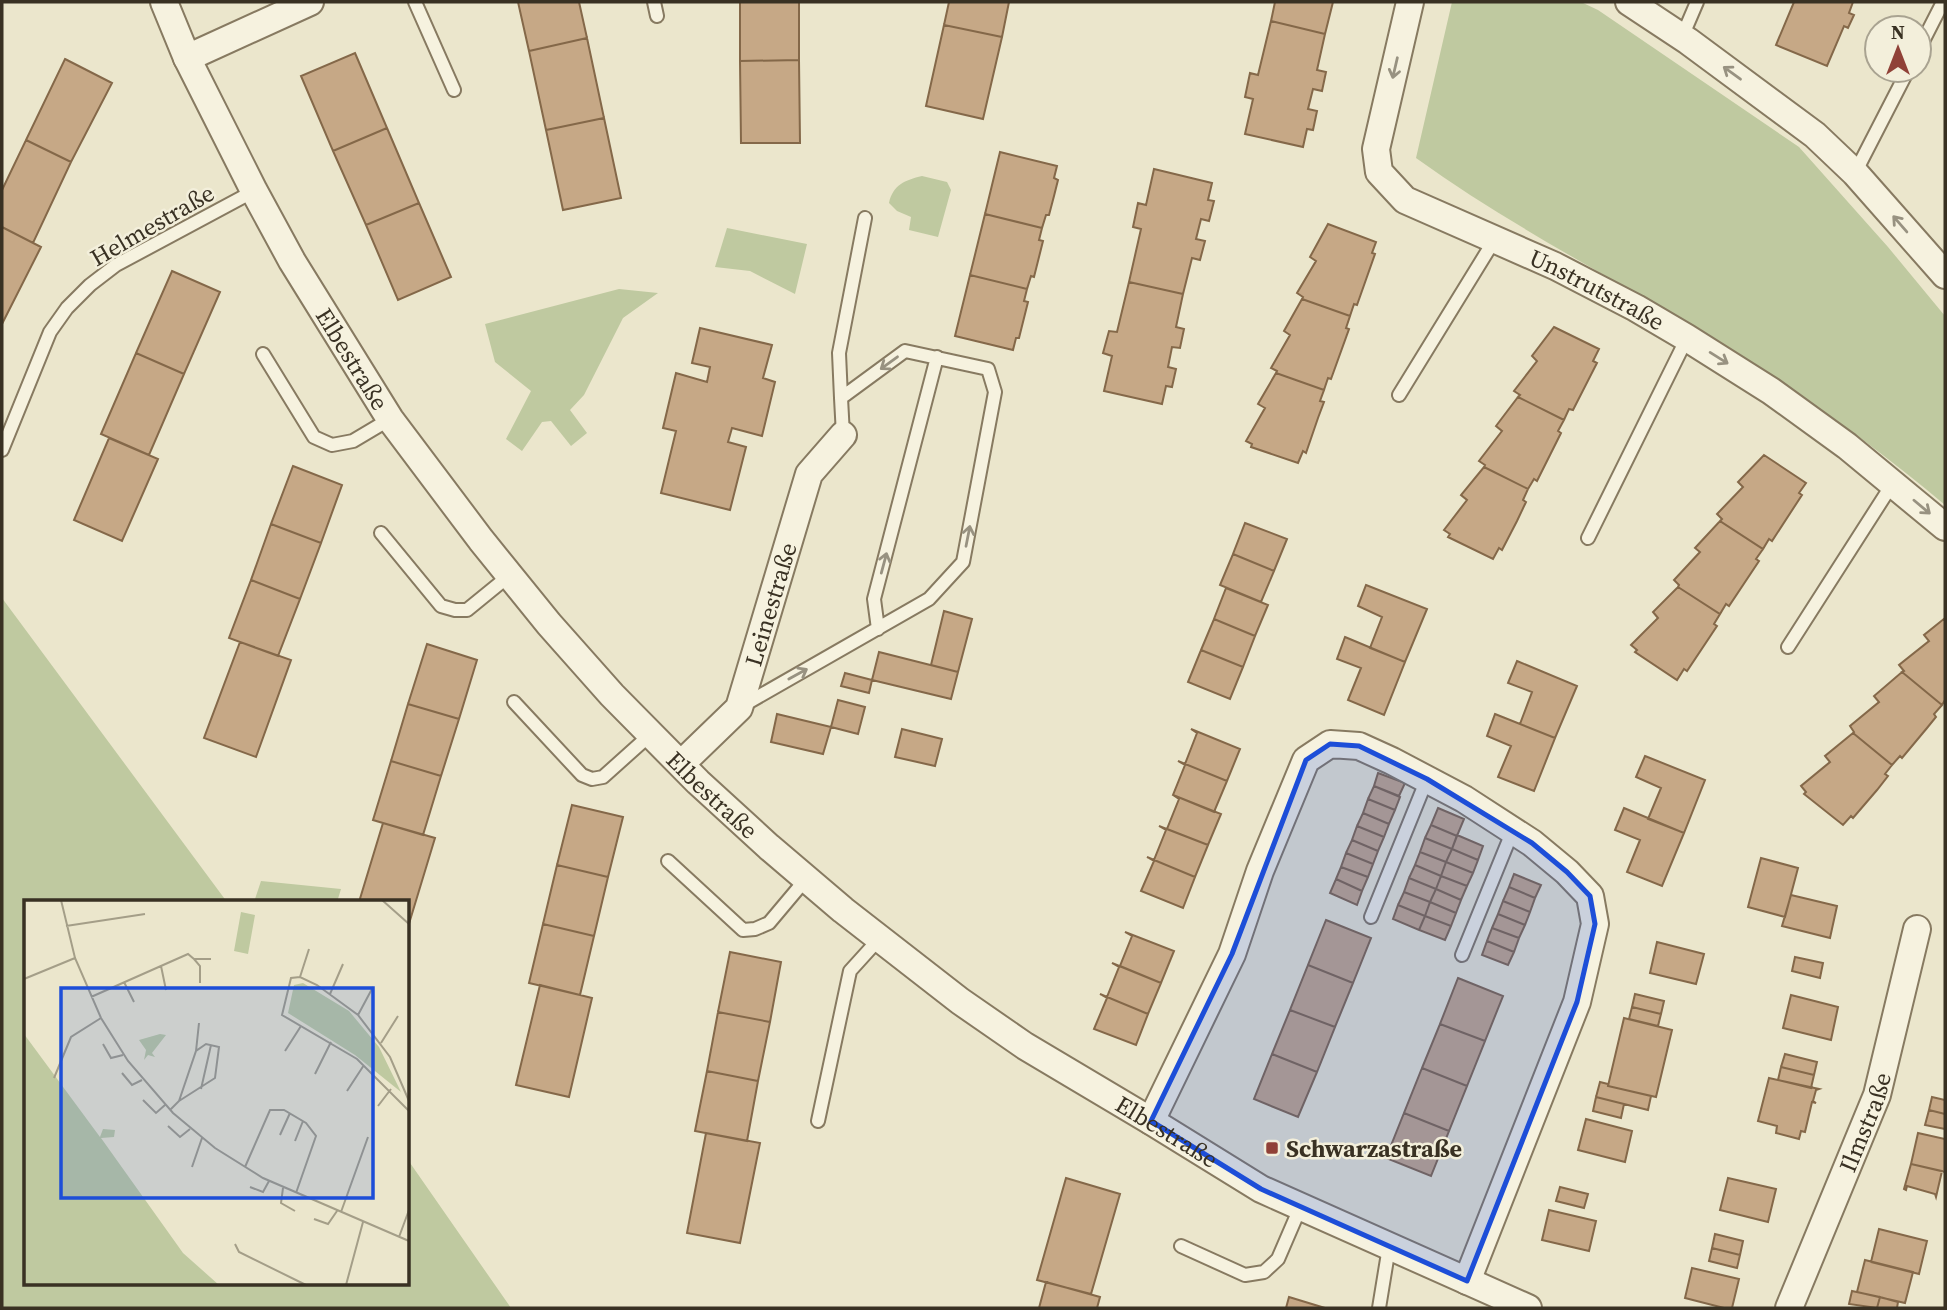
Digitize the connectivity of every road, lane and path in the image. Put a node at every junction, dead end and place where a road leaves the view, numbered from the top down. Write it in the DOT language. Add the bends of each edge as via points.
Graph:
graph roads {
  1 [pos="164,2"];
  2 [pos="310,2"];
  3 [pos="415,2"];
  4 [pos="654,2"];
  5 [pos="1410,2"];
  6 [pos="1629,2"];
  7 [pos="1697,2"];
  8 [pos="1944,2"];
  9 [pos="657,16"];
  10 [pos="1933,22"];
  11 [pos="1682,37"];
  12 [pos="187,58"];
  13 [pos="1901,84"];
  14 [pos="454,90"];
  15 [pos="1855,173"];
  16 [pos="254,191"];
  17 [pos="865,218"];
  18 [pos="1495,239"];
  19 [pos="1945,275"];
  20 [pos="1687,338"];
  21 [pos="263,354"];
  22 [pos="937,358"];
  23 [pos="1399,395"];
  24 [pos="841,398"];
  25 [pos="390,419"];
  26 [pos="843,435"];
  27 [pos="2,450"];
  28 [pos="1893,483"];
  29 [pos="1945,527"];
  30 [pos="381,533"];
  31 [pos="1588,538"];
  32 [pos="510,575"];
  33 [pos="878,629"];
  34 [pos="1788,647"];
  35 [pos="514,702"];
  36 [pos="739,708"];
  37 [pos="651,734"];
  38 [pos="681,764"];
  39 [pos="1427,779"];
  40 [pos="1513,830"];
  41 [pos="668,861"];
  42 [pos="806,879"];
  43 [pos="1371,917"];
  44 [pos="1917,929"];
  45 [pos="879,939"];
  46 [pos="1462,955"];
  47 [pos="818,1121"];
  48 [pos="1151,1121"];
  49 [pos="1300,1208"];
  50 [pos="1181,1246"];
  51 [pos="1389,1247"];
  52 [pos="1467,1281"];
  53 [pos="1379,1308"];
  54 [pos="1528,1308"];
  55 [pos="1789,1308"];
  1 -- 12 [label="street, Elbestraße"];
  2 -- 12 [label="street"];
  3 -- 14 [label="lane"];
  4 -- 9 [label="lane"];
  5 -- 18 [label="street, Unstrutstraße, one-way" via="1376,149 1379,172 1405,200"];
  6 -- 11 [label="street"];
  7 -- 11 [label="lane"];
  8 -- 10 [label="lane"];
  15 -- 11 [label="street, one-way" via="1800,123"];
  12 -- 16 [label="street, Elbestraße"];
  13 -- 15 [label="lane"];
  19 -- 15 [label="street, one-way"];
  16 -- 25 [label="street, Elbestraße"];
  16 -- 27 [label="lane, Helmestraße" via="116,265 67,308 50,332"];
  17 -- 24 [label="lane" via="839,353"];
  18 -- 20 [label="street, Unstrutstraße"];
  18 -- 23 [label="lane"];
  20 -- 28 [label="street, Unstrutstraße, one-way" via="1771,391"];
  20 -- 31 [label="lane"];
  21 -- 25 [label="lane" via="314,437 332,445 353,441"];
  22 -- 24 [label="lane, one-way" via="905,351"];
  33 -- 22 [label="lane, one-way" via="874,599"];
  33 -- 22 [label="lane, one-way" via="929,600 963,562 995,392 988,369"];
  24 -- 26 [label="lane"];
  25 -- 32 [label="street, Elbestraße"];
  26 -- 36 [label="street, Leinestraße" via="809,474"];
  28 -- 29 [label="street, Unstrutstraße, one-way"];
  28 -- 34 [label="lane"];
  30 -- 32 [label="lane" via="441,606 467,610"];
  32 -- 37 [label="street, Elbestraße"];
  36 -- 33 [label="lane, one-way"];
  35 -- 37 [label="lane" via="582,775 592,779 603,777"];
  36 -- 38 [label="street, Leinestraße"];
  37 -- 38 [label="street, Elbestraße"];
  38 -- 42 [label="street, Elbestraße"];
  39 -- 40 [label="street"];
  39 -- 43 [label="lane"];
  39 -- 48 [label="street" via="1359,746 1330,744 1306,760 1232,954"];
  40 -- 46 [label="lane"];
  40 -- 52 [label="street" via="1590,896 1595,924 1577,1002"];
  41 -- 42 [label="lane" via="743,930 769,923"];
  42 -- 45 [label="street, Elbestraße"];
  44 -- 55 [label="street, Ilmstraße" via="1877,1095"];
  45 -- 47 [label="lane" via="850,971"];
  45 -- 48 [label="street, Elbestraße" via="1026,1046"];
  48 -- 49 [label="street, Elbestraße"];
  49 -- 50 [label="lane" via="1278,1259 1264,1272 1245,1275"];
  49 -- 51 [label="street, Elbestraße"];
  51 -- 52 [label="street, Elbestraße"];
  51 -- 53 [label="lane"];
  52 -- 54 [label="street, Elbestraße"];
}
